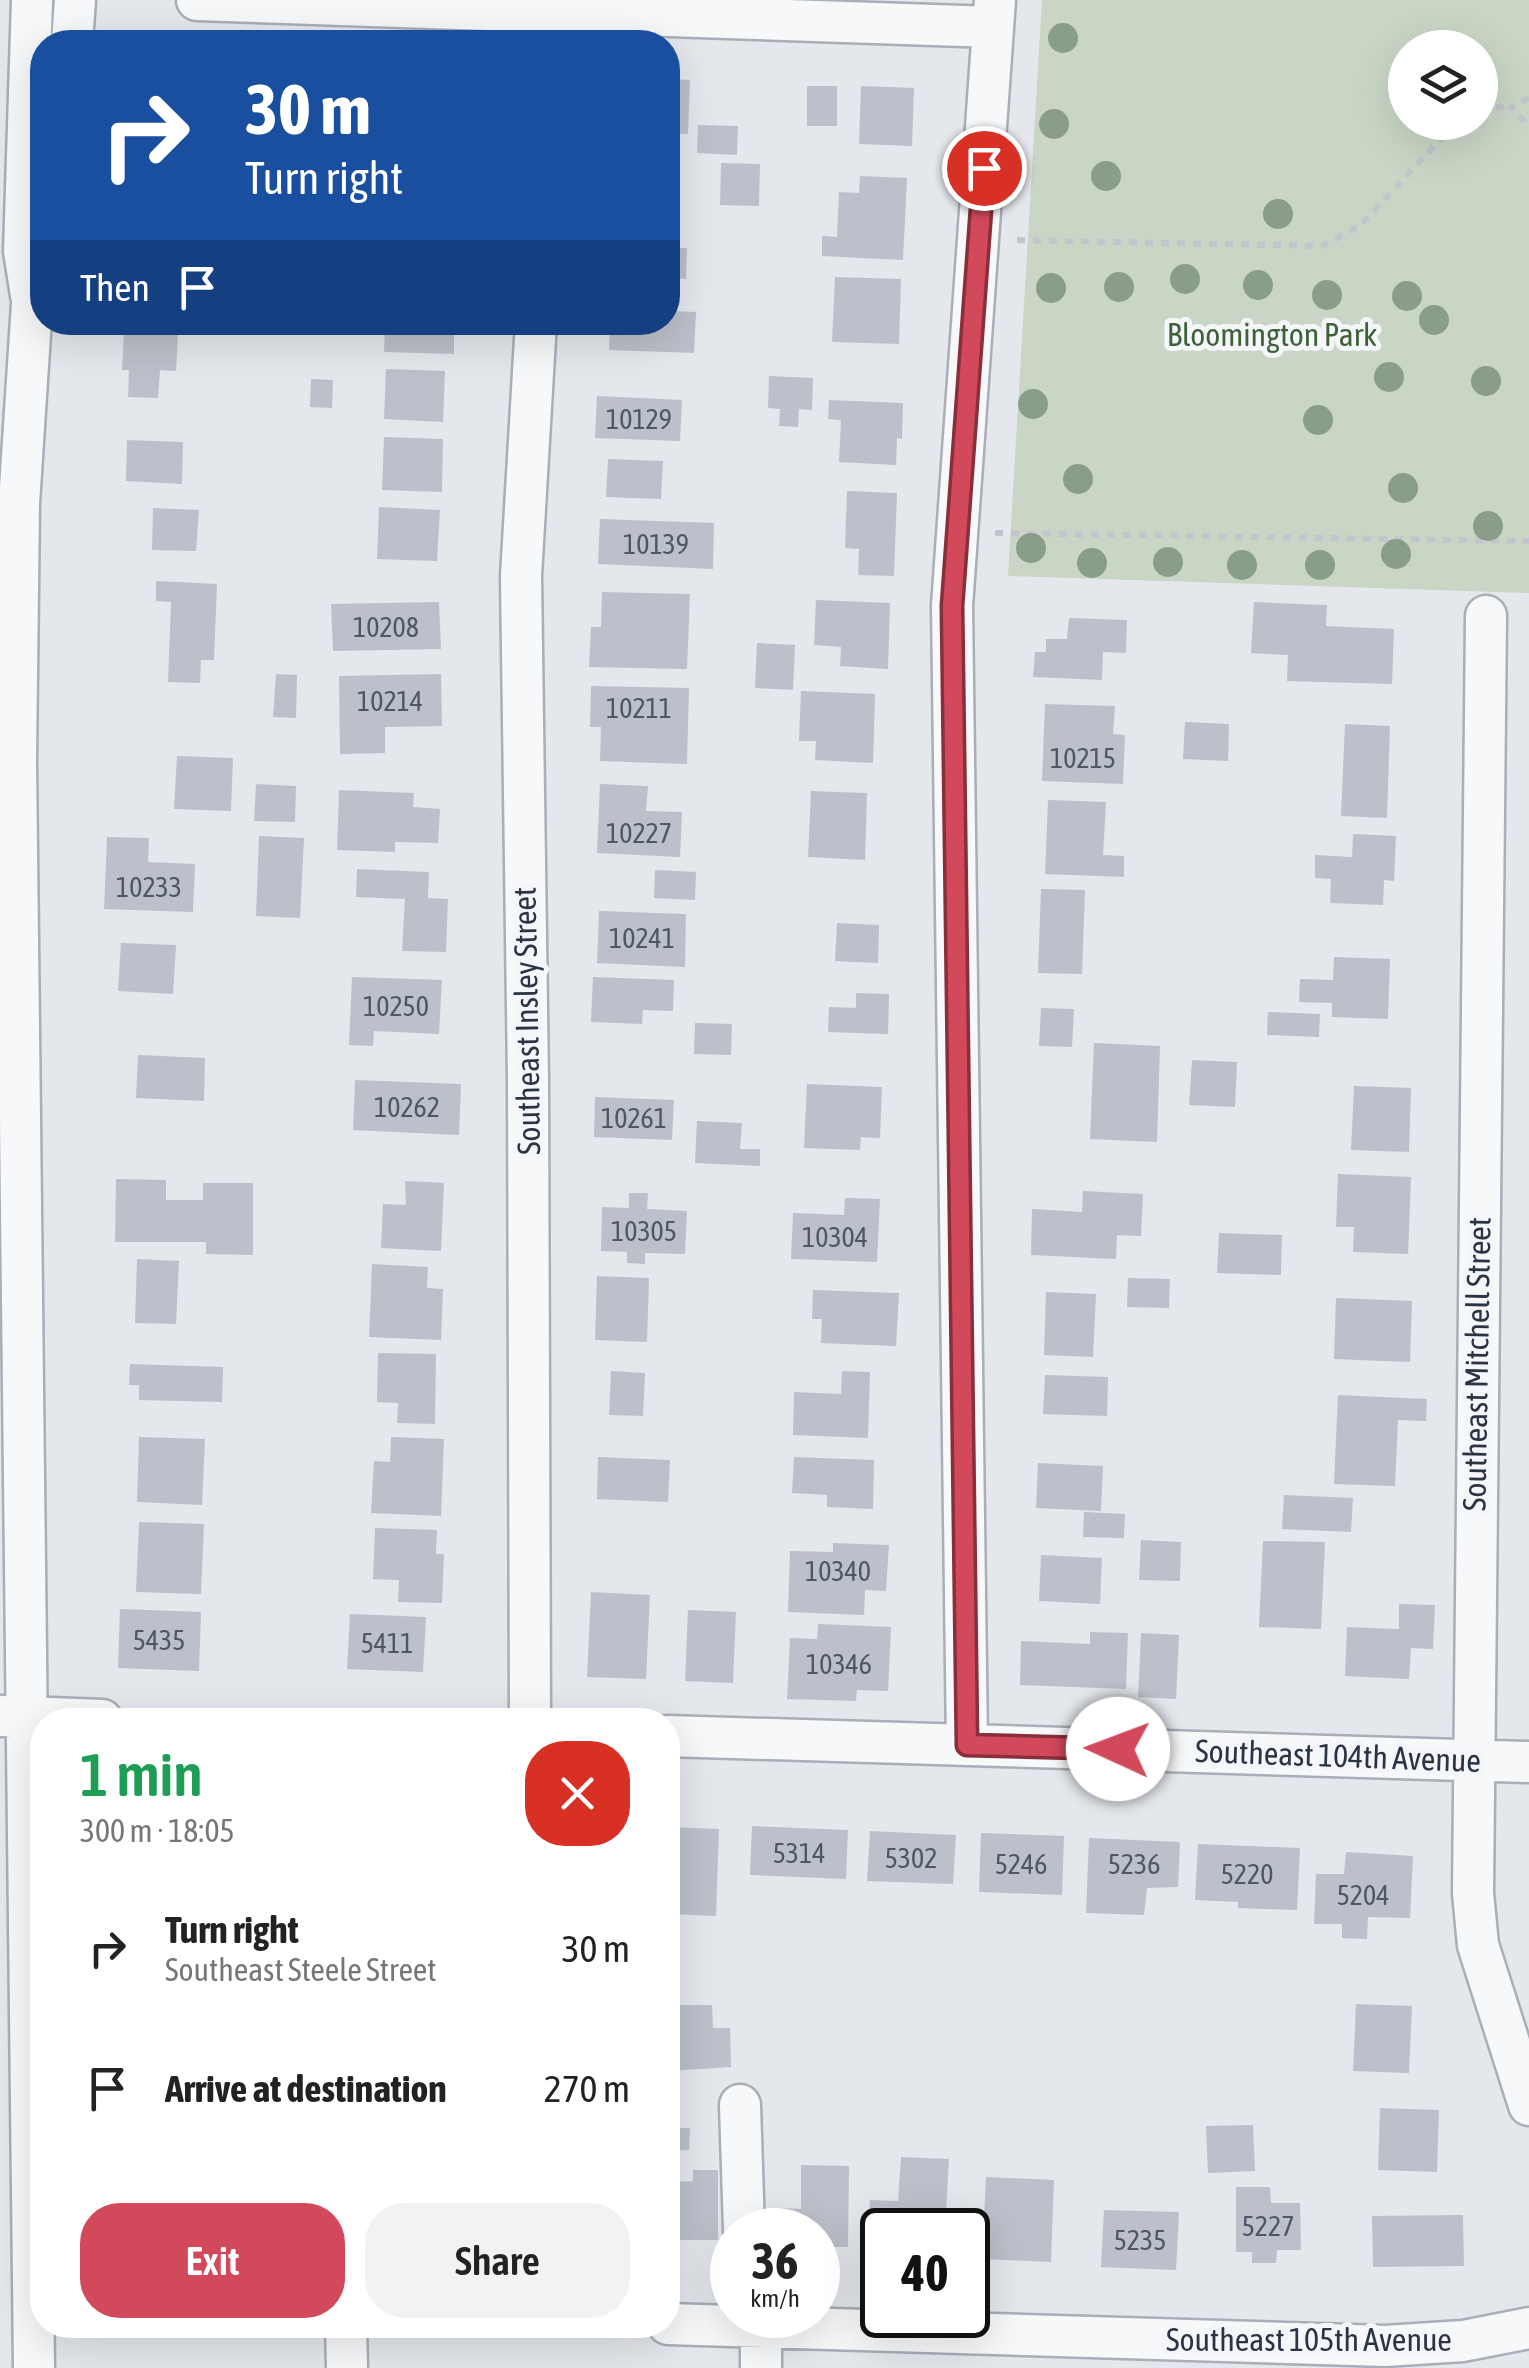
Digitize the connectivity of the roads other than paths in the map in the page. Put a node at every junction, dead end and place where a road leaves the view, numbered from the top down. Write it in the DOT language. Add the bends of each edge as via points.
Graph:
graph roads {
  1 [pos="32,0"];
  2 [pos="74,0"];
  3 [pos="197,0"];
  4 [pos="994,13"];
  5 [pos="556,18"];
  6 [pos="31,30"];
  7 [pos="73,30"];
  8 [pos="30,62"];
  9 [pos="30,290"];
  10 [pos="30,322"];
  11 [pos="535,335"];
  12 [pos="10,502"];
  13 [pos="1486,616"];
  14 [pos="9,1022"];
  15 [pos="530,1708"];
  16 [pos="13,1717"];
  17 [pos="680,1736"];
  18 [pos="967,1745"];
  19 [pos="1472,1760"];
  20 [pos="1529,1762"];
  21 [pos="740,2105"];
  22 [pos="1529,2105"];
  23 [pos="30,2117"];
  24 [pos="743,2208"];
  25 [pos="680,2324"];
  26 [pos="710,2324"];
  27 [pos="1529,2328"];
  28 [pos="840,2330"];
  29 [pos="36,2338"];
  30 [pos="346,2338"];
  31 [pos="755,2338"];
  32 [pos="1152,2354"];
  33 [pos="34,2368"];
  34 [pos="347,2368"];
  35 [pos="761,2368"];
  1 -- 6 [label="street"];
  2 -- 7 [label="street"];
  3 -- 5 [label="street"];
  4 -- 5 [label="street"];
  4 -- 18 [label="street" via="952,606"];
  8 -- 9 [label="street" via="24,250"];
  10 -- 12 [label="street"];
  11 -- 15 [label="street, Southeast Insley Street" via="521,576"];
  12 -- 14 [label="street" via="16,762"];
  13 -- 19 [label="street, Southeast Mitchell Street"];
  14 -- 16 [label="street"];
  16 -- 23 [label="street"];
  17 -- 18 [label="street, Southeast 104th Avenue"];
  18 -- 19 [label="street, Southeast 104th Avenue"];
  19 -- 20 [label="street, Southeast 104th Avenue"];
  19 -- 22 [label="street, Southeast Mitchell Street" via="1478,1945"];
  21 -- 24 [label="street"];
  25 -- 26 [label="street, Southeast 105th Avenue"];
  27 -- 32 [label="street, Southeast 105th Avenue" via="1463,2341"];
  28 -- 32 [label="street, Southeast 105th Avenue"];
  29 -- 33 [label="street"];
  30 -- 34 [label="street"];
  31 -- 35 [label="street"];
}
